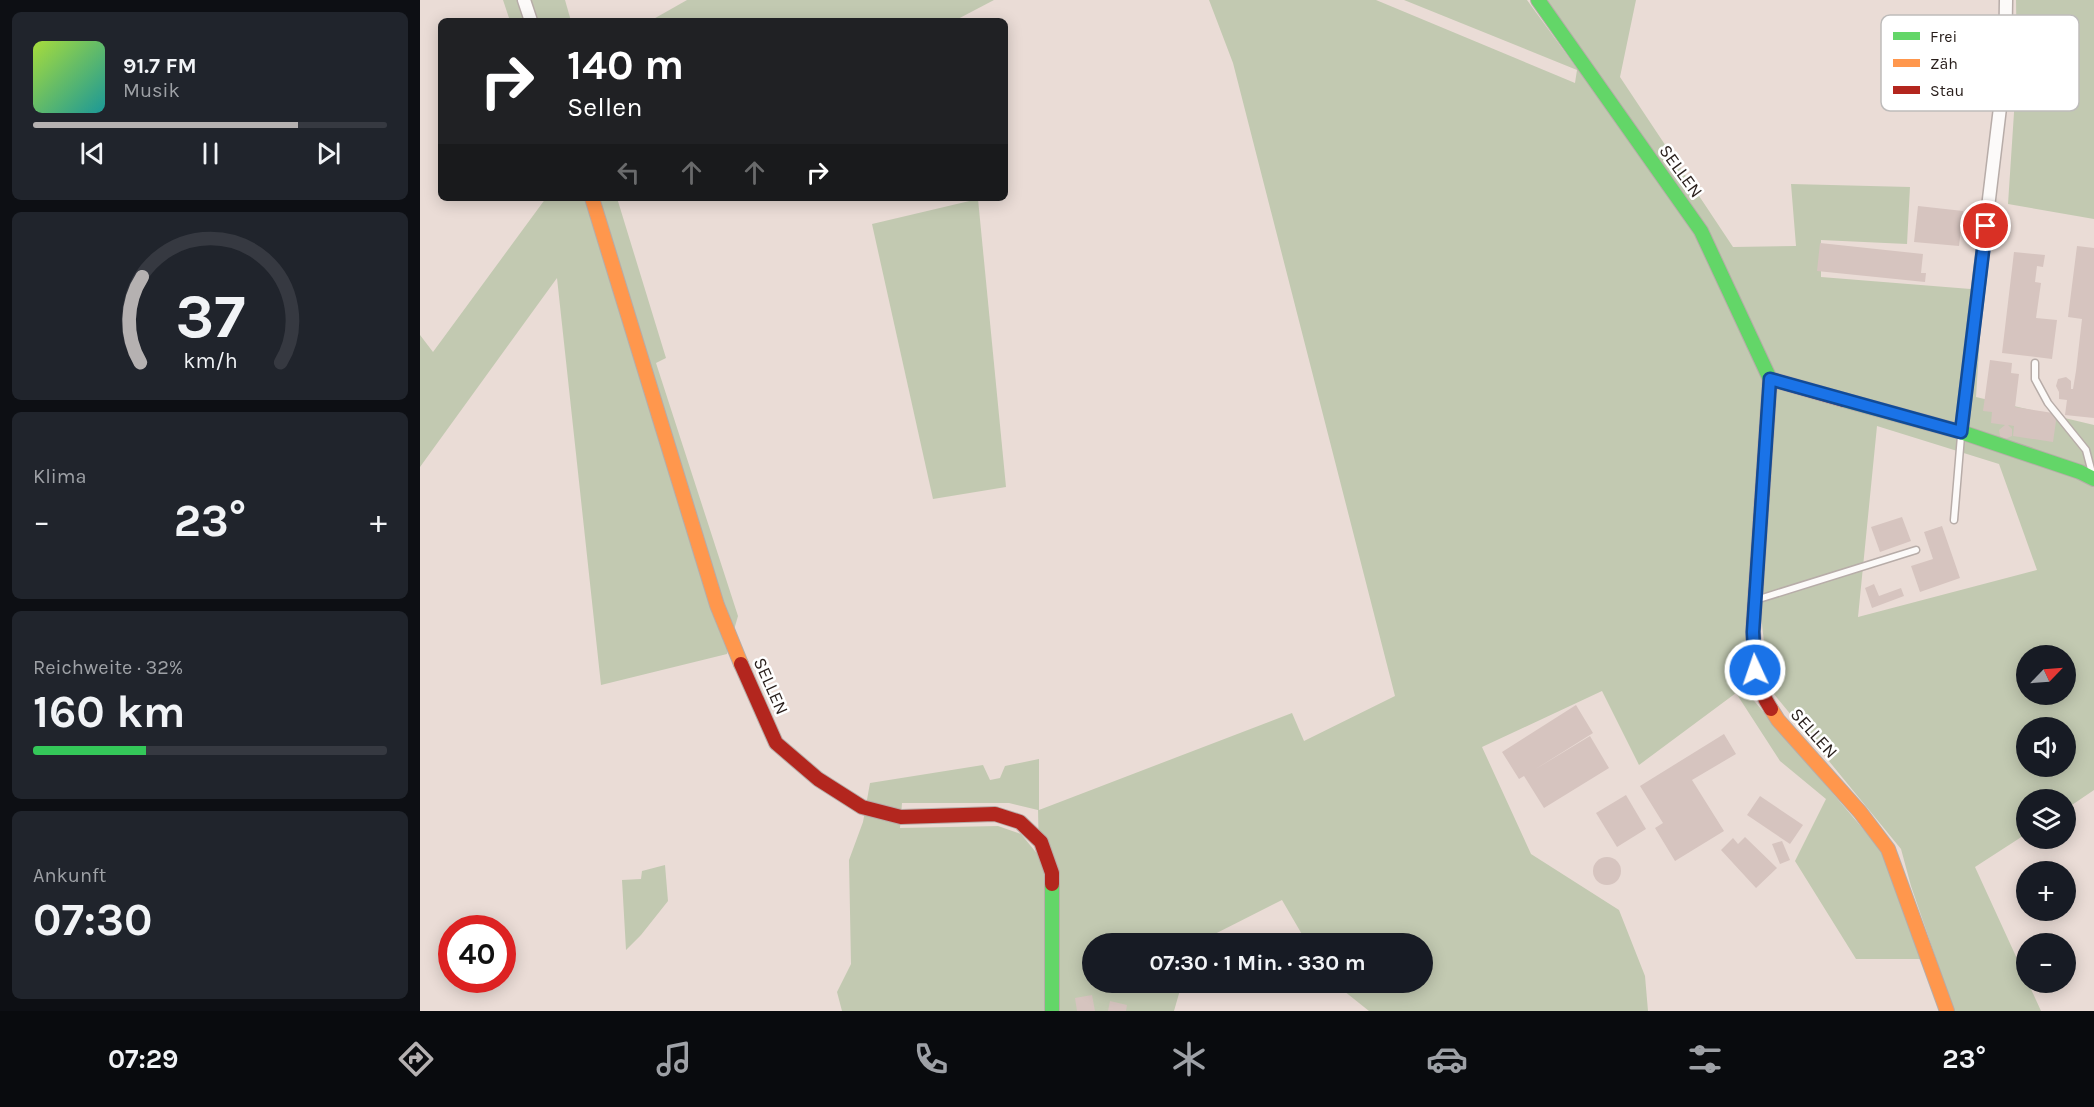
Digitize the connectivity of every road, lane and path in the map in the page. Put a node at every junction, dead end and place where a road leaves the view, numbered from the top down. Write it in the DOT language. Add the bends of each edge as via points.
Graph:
graph roads {
  1 [pos="524,0"];
  2 [pos="1538,0"];
  3 [pos="2006,0"];
  4 [pos="2006,15"];
  5 [pos="530,18"];
  6 [pos="2000,111"];
  7 [pos="593,201"];
  8 [pos="2035,363"];
  9 [pos="1770,379"];
  10 [pos="1961,432"];
  11 [pos="2094,479"];
  12 [pos="1954,520"];
  13 [pos="1916,550"];
  14 [pos="1755,600"];
  15 [pos="1052,1011"];
  16 [pos="1947,1011"];
  1 -- 5 [label="street"];
  2 -- 9 [label="street, SELLEN" via="1701,231"];
  3 -- 4 [label="street"];
  6 -- 10 [label="street"];
  7 -- 15 [label="street, SELLEN" via="717,605 776,743 818,779 862,807 900,817 995,814 1027,828 1041,842 1052,873"];
  8 -- 11 [label="lane" via="2035,379 2048,403 2086,450"];
  9 -- 10 [label="street"];
  9 -- 14 [label="street, SELLEN"];
  10 -- 11 [label="street"];
  10 -- 12 [label="lane"];
  13 -- 14 [label="lane"];
  14 -- 16 [label="street, SELLEN" via="1754,658 1762,696 1888,849"];
}
